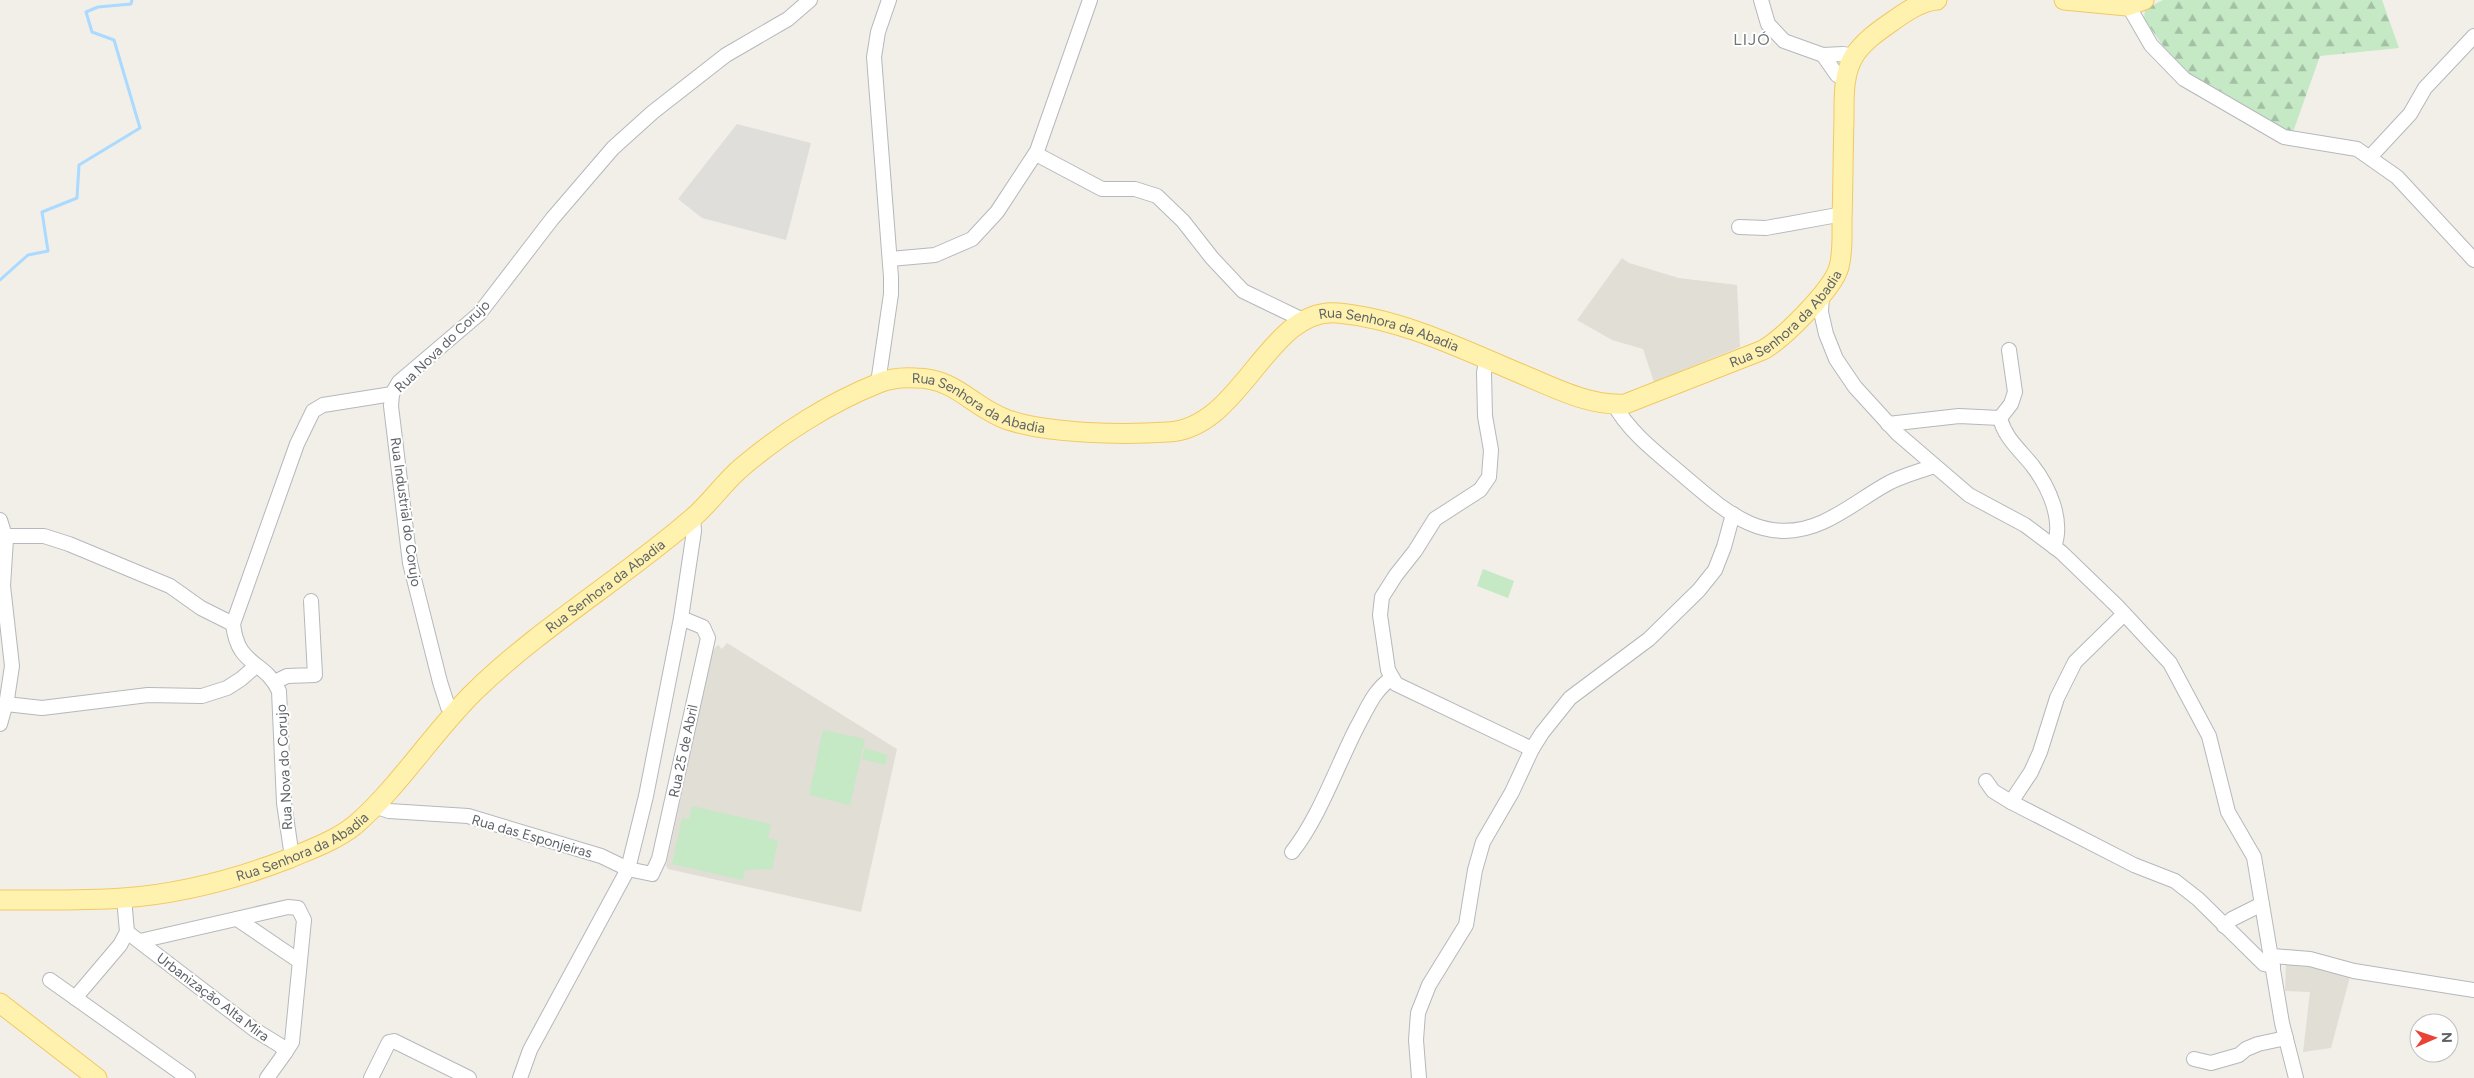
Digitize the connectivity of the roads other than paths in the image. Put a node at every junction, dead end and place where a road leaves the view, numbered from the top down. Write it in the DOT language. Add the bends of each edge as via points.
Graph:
graph roads {
  1 [pos="810,0"];
  2 [pos="889,0"];
  3 [pos="1090,0"];
  4 [pos="1761,0"];
  5 [pos="1930,0"];
  6 [pos="1937,0"];
  7 [pos="2064,0"];
  8 [pos="2132,2"];
  9 [pos="2474,36"];
  10 [pos="1823,55"];
  11 [pos="1854,56"];
  12 [pos="1846,78"];
  13 [pos="1036,154"];
  14 [pos="2370,157"];
  15 [pos="1842,214"];
  16 [pos="1739,227"];
  17 [pos="890,259"];
  18 [pos="2474,260"];
  19 [pos="1822,295"];
  20 [pos="1303,320"];
  21 [pos="2009,350"];
  22 [pos="1487,360"];
  23 [pos="878,383"];
  24 [pos="392,394"];
  25 [pos="1614,404"];
  26 [pos="2000,418"];
  27 [pos="1888,424"];
  28 [pos="1934,466"];
  29 [pos="1733,514"];
  30 [pos="693,518"];
  31 [pos="0,520"];
  32 [pos="6,536"];
  33 [pos="2054,547"];
  34 [pos="3,553"];
  35 [pos="311,601"];
  36 [pos="2124,614"];
  37 [pos="681,618"];
  38 [pos="232,624"];
  39 [pos="256,666"];
  40 [pos="1392,678"];
  41 [pos="275,682"];
  42 [pos="6,704"];
  43 [pos="452,714"];
  44 [pos="0,724"];
  45 [pos="1532,749"];
  46 [pos="1986,781"];
  47 [pos="2011,802"];
  48 [pos="374,806"];
  49 [pos="1292,852"];
  50 [pos="292,857"];
  51 [pos="628,869"];
  52 [pos="124,898"];
  53 [pos="0,900"];
  54 [pos="2262,904"];
  55 [pos="237,919"];
  56 [pos="2224,926"];
  57 [pos="127,932"];
  58 [pos="140,941"];
  59 [pos="299,961"];
  60 [pos="2272,961"];
  61 [pos="50,980"];
  62 [pos="2474,990"];
  63 [pos="75,998"];
  64 [pos="0,1004"];
  65 [pos="2286,1038"];
  66 [pos="285,1053"];
  67 [pos="2194,1058"];
  68 [pos="97,1078"];
  69 [pos="188,1078"];
  70 [pos="267,1078"];
  71 [pos="371,1078"];
  72 [pos="469,1078"];
  73 [pos="520,1078"];
  74 [pos="1419,1078"];
  75 [pos="2296,1078"];
  1 -- 24 [label="street, Rua Nova do Corujo" via="788,19 726,55 613,148 552,219 479,314 400,382"];
  2 -- 17 [label="street" via="878,32 874,58"];
  3 -- 13 [label="street"];
  4 -- 10 [label="street" via="1768,24 1784,40"];
  5 -- 6 [label="main road"];
  5 -- 11 [label="main road" via="1880,30"];
  7 -- 8 [label="main road"];
  8 -- 14 [label="street" via="2151,45 2184,79 2284,138 2357,148"];
  9 -- 14 [label="street" via="2425,88 2410,114"];
  10 -- 11 [label="street"];
  10 -- 12 [label="street" via="1837,75"];
  11 -- 12 [label="main road, Rua Senhora da Abadia"];
  12 -- 15 [label="main road, Rua Senhora da Abadia"];
  13 -- 17 [label="street" via="997,212 972,239 935,255"];
  13 -- 20 [label="street" via="1102,189 1135,188 1157,196 1243,291"];
  14 -- 18 [label="street" via="2397,177"];
  15 -- 16 [label="street" via="1766,228"];
  15 -- 19 [label="main road, Rua Senhora da Abadia" via="1839,267"];
  17 -- 23 [label="street" via="891,294"];
  19 -- 25 [label="main road, Rua Senhora da Abadia" via="1764,350 1625,404"];
  19 -- 27 [label="street" via="1826,334 1836,359 1855,387"];
  20 -- 22 [label="main road, Rua Senhora da Abadia" via="1314,314 1332,312 1364,316 1417,332"];
  20 -- 23 [label="main road, Rua Senhora da Abadia" via="1283,337 1213,414 1190,430 1110,432 1035,426 996,414 939,380 895,377"];
  21 -- 26 [label="street" via="2015,392 2011,404"];
  22 -- 25 [label="main road, Rua Senhora da Abadia" via="1569,394"];
  22 -- 40 [label="street" via="1484,372 1485,416 1491,450 1489,477 1480,490 1435,519 1382,597 1380,615"];
  23 -- 30 [label="main road, Rua Senhora da Abadia" via="811,418 746,464"];
  24 -- 38 [label="street, Rua Nova do Corujo" via="323,405 313,411 297,444"];
  24 -- 43 [label="street, Rua Industrial do Corujo" via="410,562 440,682"];
  25 -- 29 [label="street" via="1640,437 1710,499"];
  26 -- 27 [label="street" via="1959,416"];
  26 -- 33 [label="street" via="2004,430 2033,466 2055,508 2058,537"];
  27 -- 28 [label="street"];
  28 -- 29 [label="street" via="1886,484 1822,522 1792,532 1765,531"];
  28 -- 33 [label="street" via="1969,495 2025,525"];
  29 -- 45 [label="street" via="1715,570 1699,590 1649,639 1570,698"];
  30 -- 37 [label="street, Rua 25 de Abril" via="694,531"];
  30 -- 43 [label="main road, Rua Senhora da Abadia" via="535,641"];
  31 -- 32 [label="street"];
  32 -- 34 [label="street"];
  32 -- 38 [label="street" via="44,536 69,544 170,586 200,608"];
  33 -- 36 [label="street"];
  34 -- 42 [label="street" via="3,586 12,666"];
  35 -- 41 [label="street" via="315,675 287,676"];
  36 -- 47 [label="street" via="2075,662 2057,698 2031,772"];
  36 -- 54 [label="street" via="2170,663 2209,736 2228,812 2254,857"];
  37 -- 51 [label="street, Rua 25 de Abril" via="648,787"];
  37 -- 51 [label="street, Rua 25 de Abril" via="703,627 708,638 659,859 652,874"];
  38 -- 39 [label="street" via="240,651"];
  39 -- 41 [label="street"];
  39 -- 42 [label="street" via="227,688 202,696 148,695 42,708"];
  40 -- 45 [label="street" via="1396,684"];
  40 -- 49 [label="street" via="1380,686 1370,703"];
  41 -- 50 [label="street, Rua Nova do Corujo" via="281,701 284,803"];
  42 -- 44 [label="street"];
  43 -- 48 [label="main road, Rua Senhora da Abadia"];
  45 -- 74 [label="street" via="1483,842 1474,870 1466,925 1429,985 1418,1014"];
  46 -- 47 [label="street" via="1993,791"];
  47 -- 56 [label="street" via="2134,865 2175,881"];
  48 -- 50 [label="main road, Rua Senhora da Abadia" via="344,833"];
  48 -- 51 [label="street, Rua das Esponjeiras" via="389,811 468,816 601,856"];
  50 -- 52 [label="main road, Rua Senhora da Abadia" via="220,880"];
  51 -- 73 [label="street, Rua 25 de Abril" via="530,1050"];
  52 -- 53 [label="main road, Rua Senhora da Abadia"];
  52 -- 57 [label="street"];
  54 -- 56 [label="street"];
  54 -- 60 [label="street"];
  55 -- 58 [label="street, Urbanização Alta Mira"];
  55 -- 59 [label="street"];
  55 -- 59 [label="street, Urbanização Alta Mira" via="288,907 298,908 304,920"];
  56 -- 60 [label="street" via="2264,964"];
  57 -- 58 [label="street, Urbanização Alta Mira"];
  57 -- 63 [label="street" via="120,946"];
  58 -- 66 [label="street, Urbanização Alta Mira" via="255,1030 281,1046"];
  59 -- 66 [label="street, Urbanização Alta Mira" via="292,1042"];
  60 -- 62 [label="street" via="2310,960 2354,972"];
  60 -- 65 [label="street"];
  61 -- 63 [label="street"];
  63 -- 69 [label="street"];
  64 -- 68 [label="main road"];
  65 -- 67 [label="street" via="2258,1044 2246,1048 2239,1055 2211,1063"];
  65 -- 75 [label="street"];
  66 -- 70 [label="street, Urbanização Alta Mira"];
  71 -- 72 [label="street" via="389,1042 394,1041"];
}
